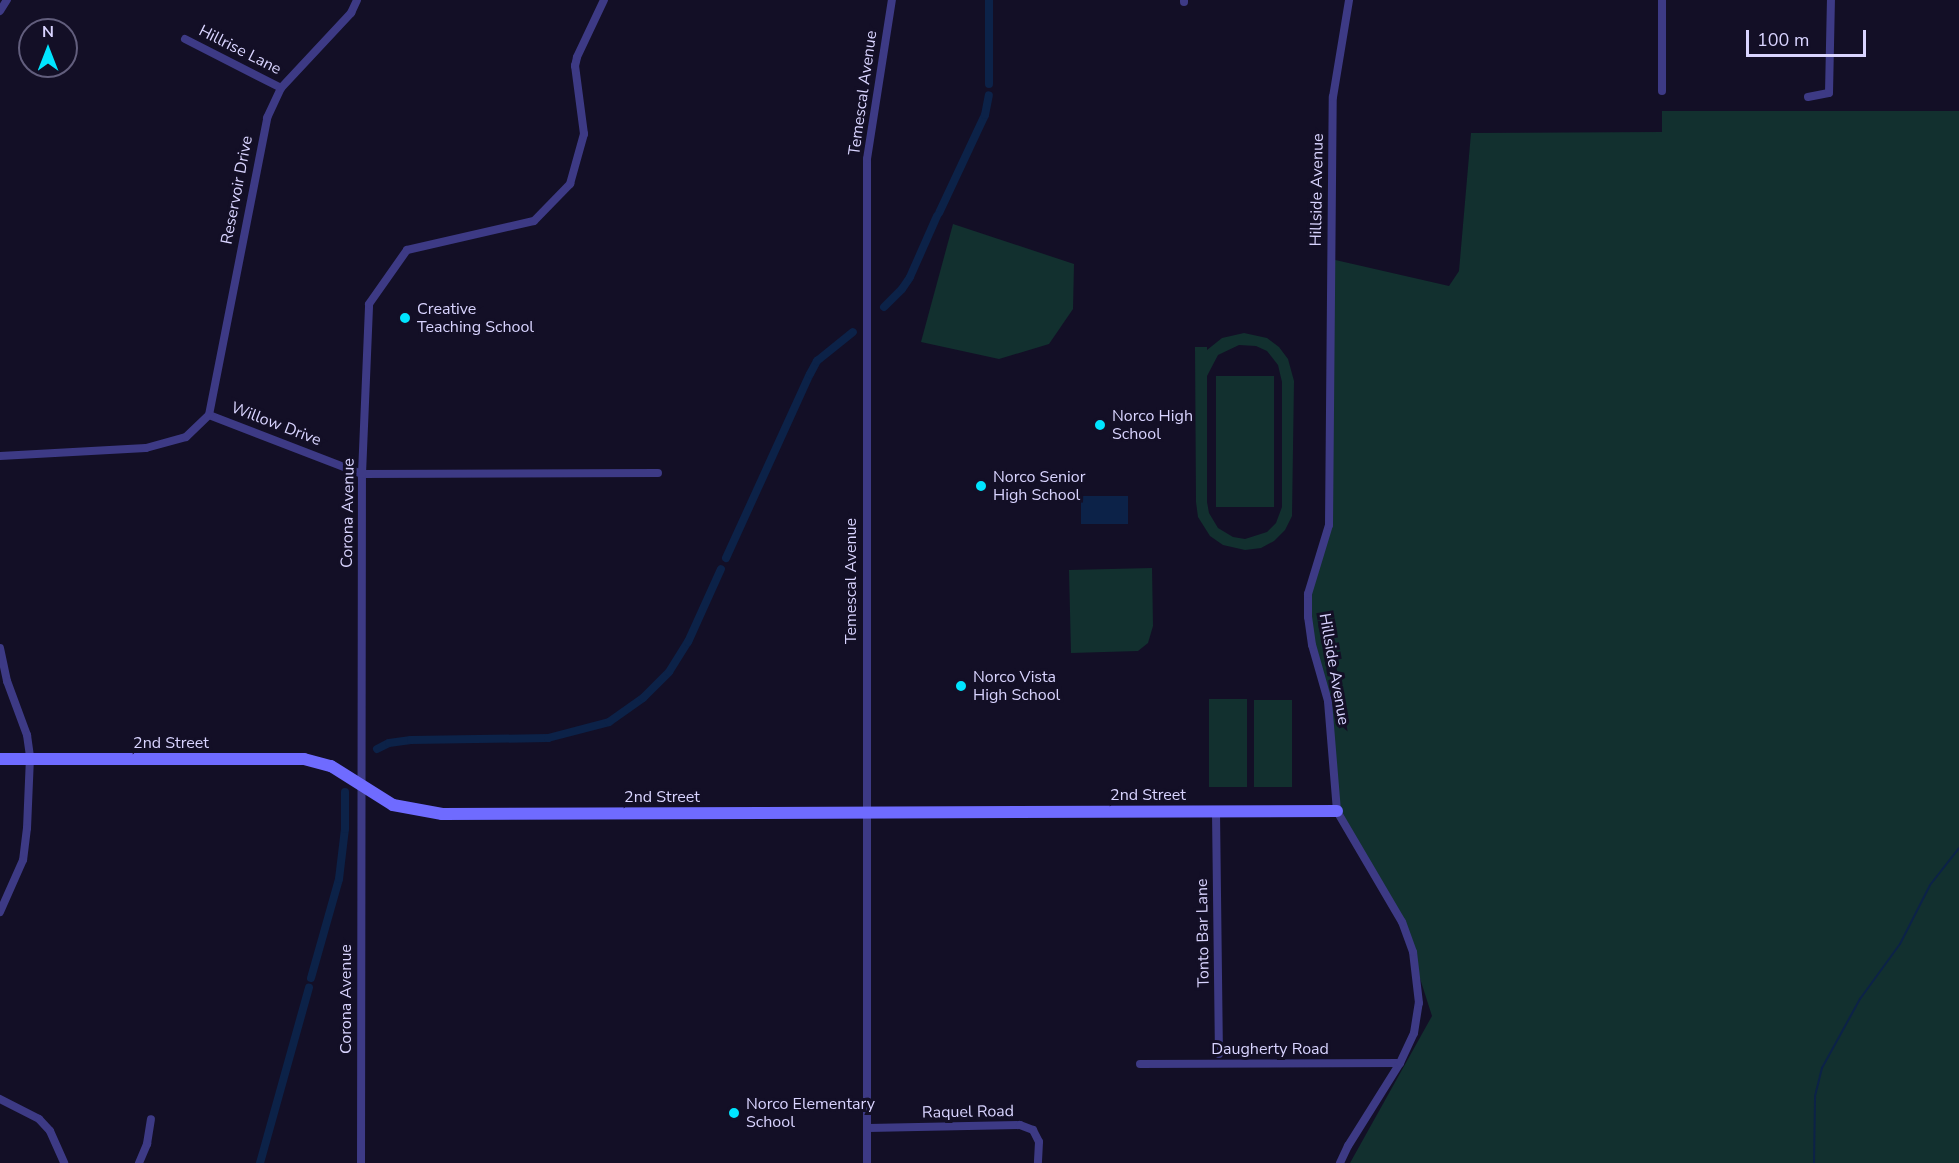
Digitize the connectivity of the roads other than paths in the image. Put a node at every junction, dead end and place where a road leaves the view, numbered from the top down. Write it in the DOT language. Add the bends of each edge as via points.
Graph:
graph roads {
  1 [pos="7,0"];
  2 [pos="357,0"];
  3 [pos="604,0"];
  4 [pos="892,0"];
  5 [pos="1348,0"];
  6 [pos="1662,0"];
  7 [pos="1831,0"];
  8 [pos="0,12"];
  9 [pos="185,39"];
  10 [pos="281,88"];
  11 [pos="1662,92"];
  12 [pos="1808,97"];
  13 [pos="209,415"];
  14 [pos="0,456"];
  15 [pos="658,473"];
  16 [pos="362,474"];
  17 [pos="0,648"];
  18 [pos="30,758"];
  19 [pos="0,759"];
  20 [pos="361,785"];
  21 [pos="1337,811"];
  22 [pos="1216,812"];
  23 [pos="866,813"];
  24 [pos="0,912"];
  25 [pos="1220,1054"];
  26 [pos="1400,1063"];
  27 [pos="1140,1064"];
  28 [pos="0,1099"];
  29 [pos="152,1119"];
  30 [pos="868,1128"];
  31 [pos="64,1163"];
  32 [pos="139,1163"];
  33 [pos="361,1163"];
  34 [pos="867,1163"];
  35 [pos="1038,1163"];
  36 [pos="1340,1163"];
  1 -- 8 [label="street"];
  2 -- 10 [label="street, Reservoir Drive" via="351,13"];
  3 -- 16 [label="street, Corona Avenue" via="575,66 584,134 570,184 534,221 407,250 369,304"];
  4 -- 23 [label="street, Temescal Avenue" via="867,159"];
  5 -- 21 [label="street, Hillside Avenue" via="1333,97 1329,525 1308,594 1311,645 1328,701"];
  6 -- 11 [label="street"];
  7 -- 12 [label="street" via="1829,93"];
  9 -- 10 [label="street, Hillrise Lane"];
  10 -- 13 [label="street, Reservoir Drive" via="267,118"];
  13 -- 14 [label="street, Willow Drive" via="186,437 146,448"];
  13 -- 16 [label="street, Willow Drive"];
  15 -- 16 [label="street, Willow Drive"];
  16 -- 20 [label="street, Corona Avenue"];
  17 -- 18 [label="street" via="7,681 27,735"];
  18 -- 19 [label="street, 2nd Street"];
  18 -- 20 [label="street, 2nd Street" via="304,759 331,766"];
  18 -- 24 [label="street" via="23,860"];
  20 -- 23 [label="street, 2nd Street" via="393,806 442,814"];
  20 -- 33 [label="street, Corona Avenue"];
  21 -- 22 [label="street, 2nd Street"];
  21 -- 26 [label="street, Hillside Avenue" via="1402,922 1413,952 1419,1003 1414,1033"];
  22 -- 23 [label="street, 2nd Street"];
  22 -- 25 [label="street, Tonto Bar Lane"];
  23 -- 30 [label="street, Temescal Avenue"];
  26 -- 27 [label="street, Daugherty Road"];
  26 -- 36 [label="street, Hillside Avenue"];
  28 -- 31 [label="street" via="39,1119 50,1131"];
  29 -- 32 [label="street"];
  30 -- 34 [label="street, Temescal Avenue"];
  30 -- 35 [label="street, Raquel Road" via="1020,1125 1033,1130 1039,1142"];
}
